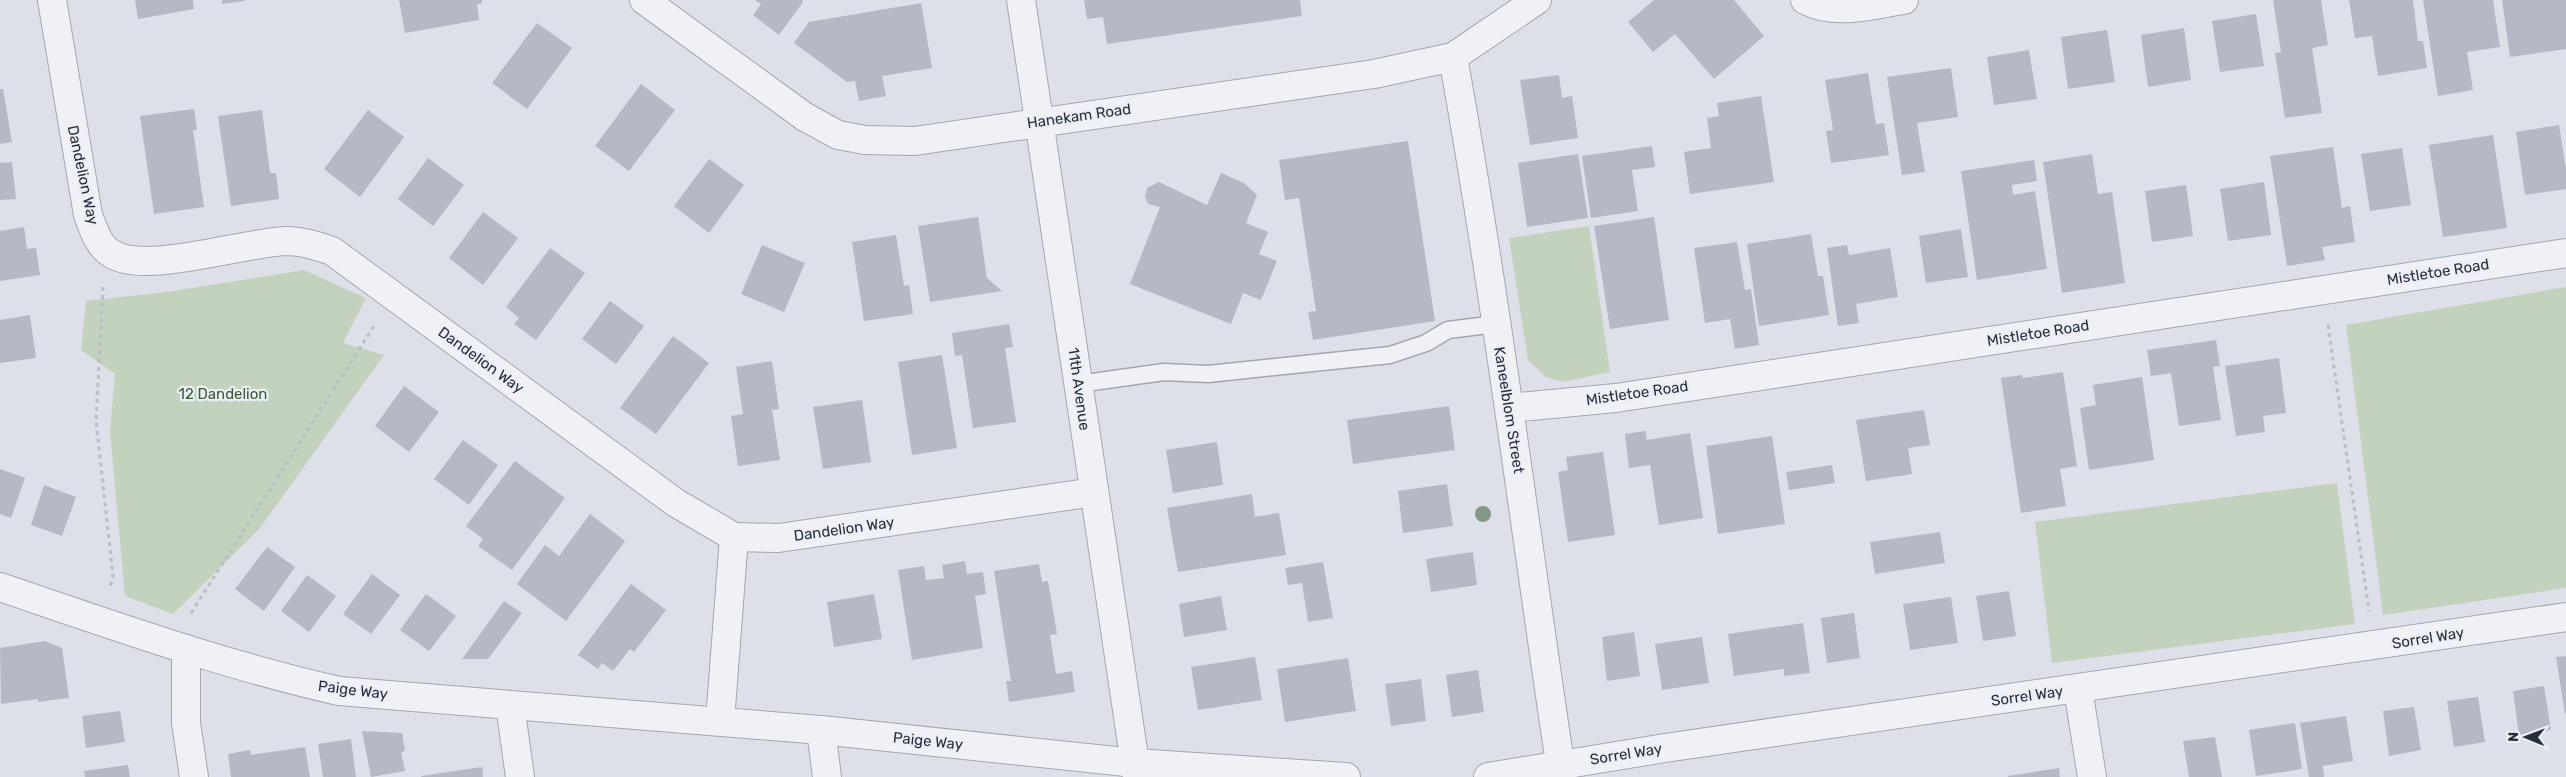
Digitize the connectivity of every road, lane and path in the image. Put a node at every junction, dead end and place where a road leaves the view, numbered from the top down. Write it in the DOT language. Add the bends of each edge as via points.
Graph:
graph roads {
  1 [pos="52,0"];
  2 [pos="644,0"];
  3 [pos="1021,0"];
  4 [pos="1537,0"];
  5 [pos="1805,0"];
  6 [pos="1904,0"];
  7 [pos="1453,57"];
  8 [pos="1038,122"];
  9 [pos="2566,253"];
  10 [pos="111,254"];
  11 [pos="2324,290"];
  12 [pos="395,296"];
  13 [pos="1496,324"];
  14 [pos="1078,384"];
  15 [pos="1509,408"];
  16 [pos="1094,492"];
  17 [pos="734,537"];
  18 [pos="0,587"];
  19 [pos="2566,617"];
  20 [pos="99,620"];
  21 [pos="2374,646"];
  22 [pos="186,649"];
  23 [pos="2078,689"];
  24 [pos="510,705"];
  25 [pos="720,721"];
  26 [pos="821,730"];
  27 [pos="1136,770"];
  28 [pos="1561,771"];
  29 [pos="194,777"];
  30 [pos="520,777"];
  31 [pos="827,777"];
  32 [pos="1346,777"];
  33 [pos="1488,777"];
  34 [pos="2092,777"];
  1 -- 10 [label="street, Dandelion Way" via="88,215 97,238"];
  2 -- 8 [label="street, Hanekam Road" via="805,117 838,135 865,140 915,141"];
  3 -- 8 [label="street, 11th Avenue"];
  4 -- 7 [label="street, Hanekam Road"];
  5 -- 6 [label="street" via="1840,10"];
  7 -- 8 [label="street, Hanekam Road" via="1374,74"];
  7 -- 13 [label="street, Kaneelblom Street"];
  8 -- 14 [label="street, 11th Avenue"];
  9 -- 11 [label="street, Mistletoe Road"];
  10 -- 12 [label="street, Dandelion Way" via="131,260 170,260 287,241 311,244 332,251"];
  10 -- 20 [label="path" via="103,285 96,421 113,576"];
  11 -- 15 [label="street, Mistletoe Road" via="1616,398"];
  11 -- 21 [label="path"];
  12 -- 17 [label="street, Dandelion Way" via="676,503"];
  12 -- 22 [label="path" via="190,615"];
  13 -- 14 [label="lane" via="1448,330 1426,344 1390,355 1208,374 1164,372"];
  13 -- 15 [label="street, Kaneelblom Street"];
  14 -- 16 [label="street, 11th Avenue"];
  15 -- 28 [label="street, Kaneelblom Street"];
  16 -- 17 [label="street, Dandelion Way" via="778,538"];
  16 -- 27 [label="street, 11th Avenue"];
  17 -- 25 [label="street"];
  18 -- 20 [label="street, Paige Way"];
  19 -- 21 [label="street, Sorrel Way"];
  20 -- 22 [label="street, Paige Way"];
  21 -- 23 [label="street, Sorrel Way"];
  22 -- 24 [label="street, Paige Way" via="282,678 339,691"];
  22 -- 29 [label="street" via="186,723"];
  23 -- 28 [label="street, Sorrel Way"];
  23 -- 34 [label="street"];
  24 -- 25 [label="street, Paige Way"];
  24 -- 30 [label="street"];
  25 -- 26 [label="street, Paige Way"];
  26 -- 27 [label="street, Paige Way"];
  26 -- 31 [label="street"];
  27 -- 32 [label="street"];
  28 -- 33 [label="street, Sorrel Way"];
}
